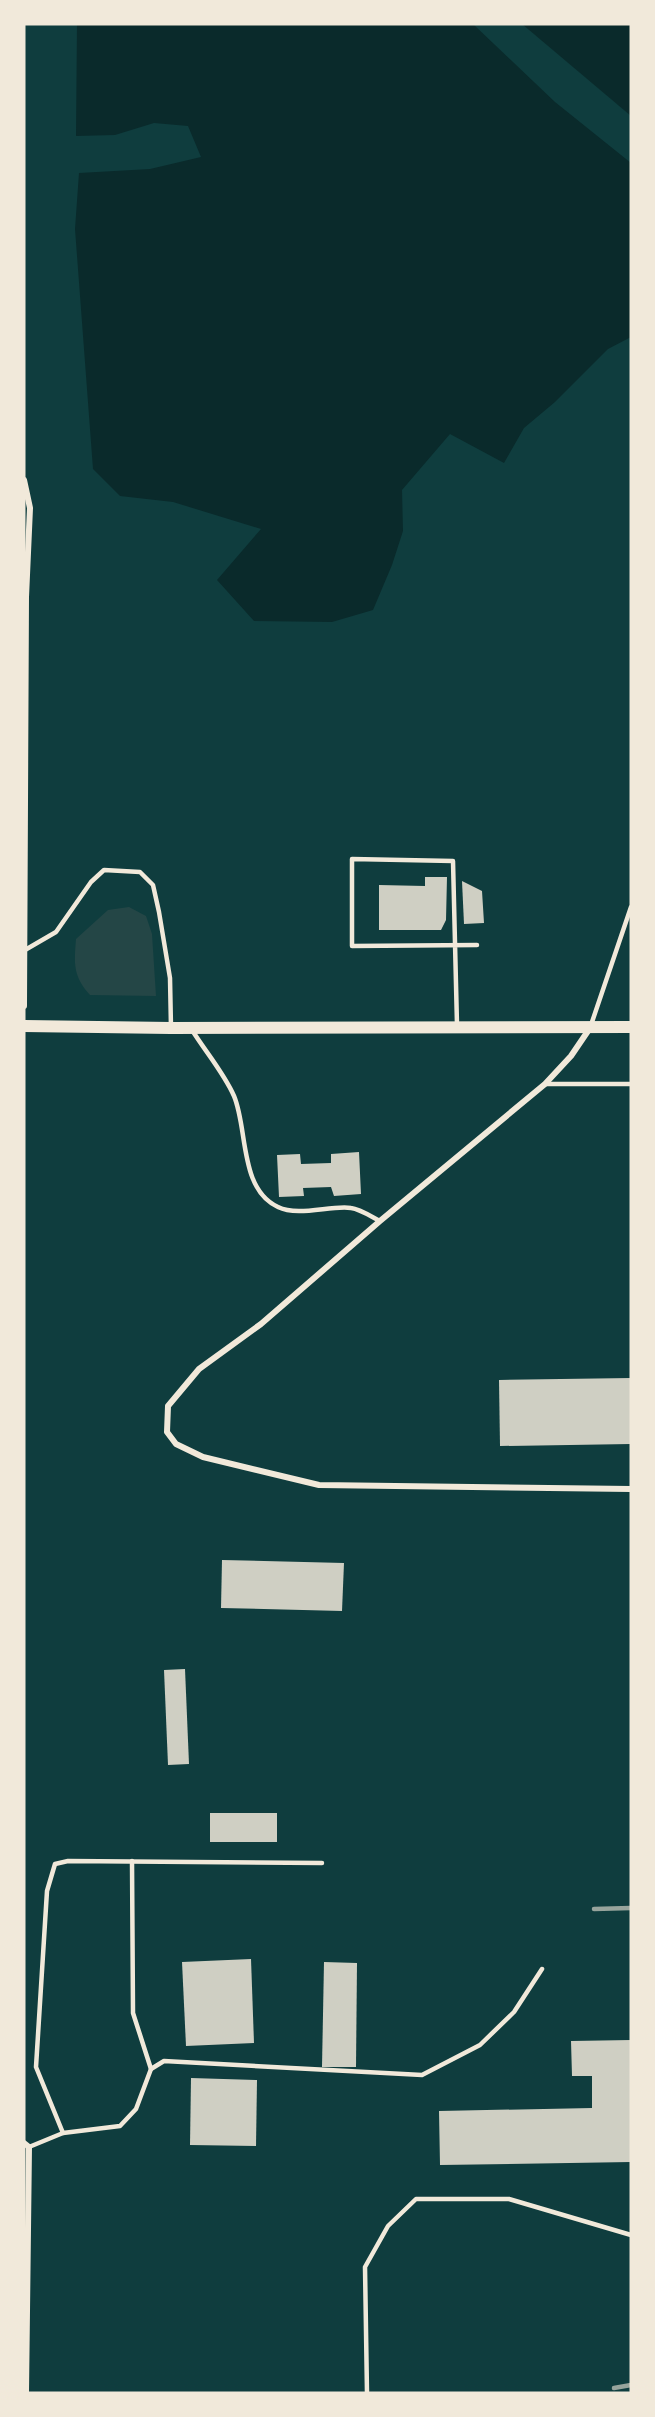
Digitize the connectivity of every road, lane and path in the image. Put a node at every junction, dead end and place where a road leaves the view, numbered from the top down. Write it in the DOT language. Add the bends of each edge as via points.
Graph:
graph roads {
  1 [pos="24,480"];
  2 [pos="25,597"];
  3 [pos="631,907"];
  4 [pos="455,945"];
  5 [pos="477,945"];
  6 [pos="25,950"];
  7 [pos="24,1006"];
  8 [pos="24,1026"];
  9 [pos="190,1027"];
  10 [pos="631,1027"];
  11 [pos="171,1028"];
  12 [pos="457,1028"];
  13 [pos="590,1028"];
  14 [pos="545,1084"];
  15 [pos="631,1084"];
  16 [pos="380,1221"];
  17 [pos="631,1489"];
  18 [pos="132,1862"];
  19 [pos="322,1863"];
  20 [pos="542,1969"];
  21 [pos="151,2069"];
  22 [pos="63,2133"];
  23 [pos="26,2145"];
  24 [pos="631,2235"];
  25 [pos="26,2293"];
  26 [pos="26,2393"];
  27 [pos="367,2393"];
  1 -- 2 [label="street" via="30,508"];
  2 -- 6 [label="street"];
  3 -- 13 [label="lane"];
  4 -- 4 [label="lane" via="453,861 352,859 352,946"];
  4 -- 5 [label="lane"];
  4 -- 12 [label="lane"];
  6 -- 7 [label="street"];
  6 -- 11 [label="lane" via="56,932 104,870 140,872 153,885 159,912 170,978"];
  8 -- 11 [label="main road"];
  9 -- 11 [label="main road"];
  9 -- 12 [label="main road"];
  9 -- 16 [label="lane" via="233,1094 241,1115 248,1167 261,1195 278,1208 351,1208"];
  10 -- 13 [label="main road"];
  12 -- 13 [label="main road"];
  13 -- 14 [label="street"];
  14 -- 15 [label="lane"];
  14 -- 16 [label="street"];
  16 -- 17 [label="street" via="261,1324 199,1369 168,1406 167,1432 176,1444 203,1457 319,1485"];
  18 -- 19 [label="lane"];
  18 -- 21 [label="lane" via="133,2013"];
  18 -- 22 [label="lane" via="55,1864 46,1891 36,2067"];
  20 -- 21 [label="lane" via="514,2012 480,2045 422,2075 164,2061"];
  21 -- 22 [label="lane" via="136,2109 120,2126"];
  22 -- 23 [label="lane"];
  23 -- 25 [label="street"];
  24 -- 27 [label="lane" via="509,2199 416,2199 388,2226 365,2268"];
  25 -- 26 [label="street"];
}
